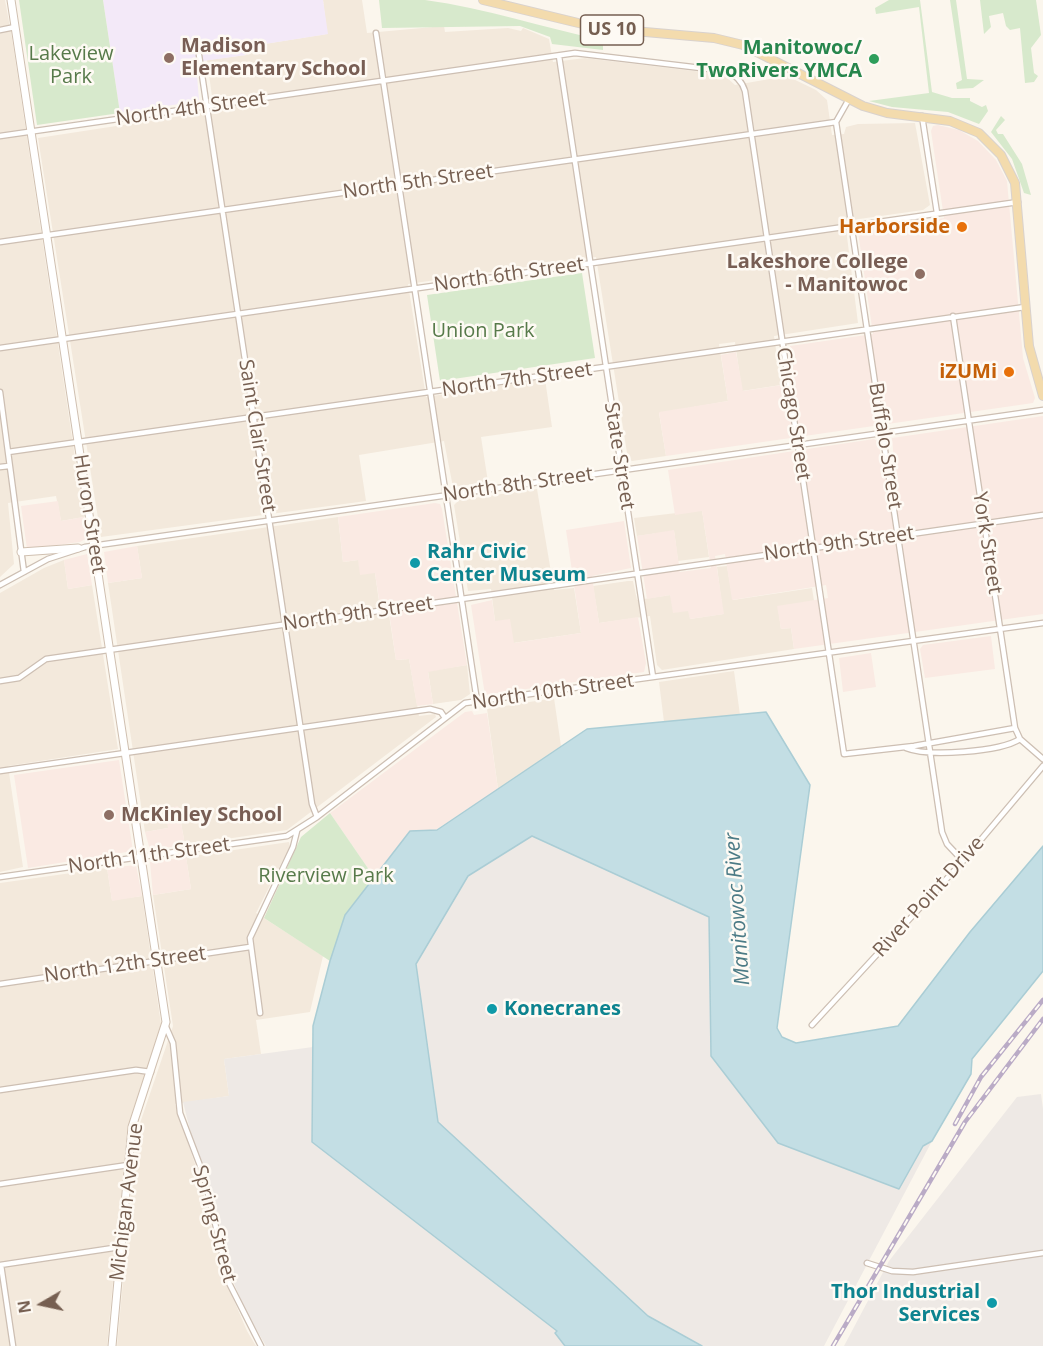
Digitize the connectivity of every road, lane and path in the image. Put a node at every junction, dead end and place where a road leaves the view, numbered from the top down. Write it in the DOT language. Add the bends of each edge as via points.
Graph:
graph roads {
  1 [pos="11,0"];
  2 [pos="483,0"];
  3 [pos="15,27"];
  4 [pos="0,30"];
  5 [pos="376,33"];
  6 [pos="199,55"];
  7 [pos="559,56"];
  8 [pos="737,77"];
  9 [pos="383,81"];
  10 [pos="849,99"];
  11 [pos="207,106"];
  12 [pos="922,116"];
  13 [pos="836,122"];
  14 [pos="30,132"];
  15 [pos="751,134"];
  16 [pos="0,136"];
  17 [pos="575,159"];
  18 [pos="399,184"];
  19 [pos="1018,202"];
  20 [pos="223,210"];
  21 [pos="937,213"];
  22 [pos="852,226"];
  23 [pos="46,235"];
  24 [pos="766,237"];
  25 [pos="0,242"];
  26 [pos="591,263"];
  27 [pos="414,288"];
  28 [pos="1025,306"];
  29 [pos="238,314"];
  30 [pos="953,316"];
  31 [pos="867,329"];
  32 [pos="62,339"];
  33 [pos="782,341"];
  34 [pos="0,348"];
  35 [pos="606,367"];
  36 [pos="0,392"];
  37 [pos="431,392"];
  38 [pos="1043,396"];
  39 [pos="1043,410"];
  40 [pos="254,417"];
  41 [pos="969,420"];
  42 [pos="883,432"];
  43 [pos="78,442"];
  44 [pos="798,444"];
  45 [pos="0,450"];
  46 [pos="7,451"];
  47 [pos="9,466"];
  48 [pos="0,467"];
  49 [pos="622,470"];
  50 [pos="446,495"];
  51 [pos="1043,515"];
  52 [pos="270,520"];
  53 [pos="984,523"];
  54 [pos="899,535"];
  55 [pos="94,546"];
  56 [pos="814,548"];
  57 [pos="78,549"];
  58 [pos="21,552"];
  59 [pos="24,572"];
  60 [pos="637,574"];
  61 [pos="0,585"];
  62 [pos="462,599"];
  63 [pos="1043,622"];
  64 [pos="285,624"];
  65 [pos="1000,628"];
  66 [pos="915,639"];
  67 [pos="109,650"];
  68 [pos="829,652"];
  69 [pos="653,677"];
  70 [pos="0,681"];
  71 [pos="477,701"];
  72 [pos="445,718"];
  73 [pos="302,728"];
  74 [pos="1015,728"];
  75 [pos="1020,740"];
  76 [pos="930,742"];
  77 [pos="904,747"];
  78 [pos="125,753"];
  79 [pos="932,754"];
  80 [pos="1043,759"];
  81 [pos="1043,766"];
  82 [pos="0,771"];
  83 [pos="317,817"];
  84 [pos="297,831"];
  85 [pos="141,857"];
  86 [pos="963,861"];
  87 [pos="0,877"];
  88 [pos="250,946"];
  89 [pos="157,961"];
  90 [pos="0,984"];
  91 [pos="260,1013"];
  92 [pos="812,1025"];
  93 [pos="166,1027"];
  94 [pos="151,1072"];
  95 [pos="0,1090"];
  96 [pos="128,1165"];
  97 [pos="0,1184"];
  98 [pos="120,1247"];
  99 [pos="1043,1253"];
  100 [pos="867,1263"];
  101 [pos="0,1265"];
  102 [pos="13,1346"];
  103 [pos="112,1346"];
  104 [pos="261,1346"];
  1 -- 3 [label="street, Huron Street"];
  2 -- 10 [label="main road, US 10" via="599,28 714,38 743,45"];
  3 -- 4 [label="street"];
  3 -- 14 [label="street, Huron Street"];
  5 -- 9 [label="street"];
  6 -- 11 [label="street, Saint Clair Street"];
  7 -- 8 [label="street, North 4th Street" via="575,53 726,71"];
  7 -- 9 [label="street, North 4th Street"];
  7 -- 17 [label="street, State Street"];
  8 -- 15 [label="street, Chicago Street" via="745,91"];
  9 -- 11 [label="street, North 4th Street"];
  9 -- 18 [label="street"];
  10 -- 12 [label="main road, US 10" via="887,113"];
  10 -- 13 [label="street"];
  11 -- 14 [label="street, North 4th Street"];
  11 -- 20 [label="street, Saint Clair Street"];
  12 -- 19 [label="main road, US 10" via="963,124 987,140 1009,167"];
  12 -- 21 [label="street"];
  13 -- 15 [label="street, North 5th Street"];
  13 -- 22 [label="street, Buffalo Street"];
  14 -- 16 [label="street, North 4th Street"];
  14 -- 23 [label="street, Huron Street"];
  15 -- 17 [label="street, North 5th Street"];
  15 -- 24 [label="street, Chicago Street"];
  17 -- 18 [label="street, North 5th Street"];
  17 -- 26 [label="street, State Street"];
  18 -- 20 [label="street, North 5th Street"];
  18 -- 27 [label="street"];
  19 -- 21 [label="street, North 6th Street"];
  19 -- 28 [label="main road, US 10"];
  20 -- 23 [label="street, North 5th Street"];
  20 -- 29 [label="street, Saint Clair Street"];
  21 -- 22 [label="street, North 6th Street"];
  22 -- 24 [label="street, North 6th Street"];
  22 -- 31 [label="street, Buffalo Street"];
  23 -- 25 [label="street, North 5th Street"];
  23 -- 32 [label="street, Huron Street"];
  24 -- 26 [label="street, North 6th Street"];
  24 -- 33 [label="street, Chicago Street"];
  26 -- 27 [label="street, North 6th Street"];
  26 -- 35 [label="street, State Street"];
  27 -- 29 [label="street, North 6th Street"];
  27 -- 37 [label="street"];
  28 -- 30 [label="street, North 7th Street"];
  28 -- 38 [label="main road, US 10" via="1031,359"];
  29 -- 32 [label="street, North 6th Street"];
  29 -- 40 [label="street, Saint Clair Street"];
  30 -- 31 [label="street, North 7th Street"];
  30 -- 41 [label="street, York Street"];
  31 -- 33 [label="street, North 7th Street"];
  31 -- 42 [label="street, Buffalo Street"];
  32 -- 34 [label="street, North 6th Street"];
  32 -- 43 [label="street, Huron Street"];
  33 -- 35 [label="street, North 7th Street"];
  33 -- 44 [label="street, Chicago Street"];
  35 -- 37 [label="street, North 7th Street"];
  35 -- 49 [label="street, State Street"];
  36 -- 46 [label="street"];
  37 -- 40 [label="street, North 7th Street"];
  37 -- 50 [label="street"];
  39 -- 41 [label="street, North 8th Street"];
  40 -- 43 [label="street, North 7th Street"];
  40 -- 52 [label="street, Saint Clair Street"];
  41 -- 42 [label="street, North 8th Street"];
  41 -- 53 [label="street, York Street"];
  42 -- 44 [label="street, North 8th Street"];
  42 -- 54 [label="street, Buffalo Street"];
  43 -- 46 [label="street, North 7th Street"];
  43 -- 55 [label="street, Huron Street"];
  44 -- 49 [label="street, North 8th Street"];
  44 -- 56 [label="street, Chicago Street"];
  45 -- 46 [label="street, North 7th Street"];
  46 -- 47 [label="street"];
  47 -- 48 [label="street"];
  47 -- 58 [label="street"];
  49 -- 50 [label="street, North 8th Street"];
  49 -- 60 [label="street, State Street"];
  50 -- 52 [label="street, North 8th Street"];
  50 -- 62 [label="street"];
  51 -- 53 [label="street, North 9th Street"];
  52 -- 55 [label="street, North 8th Street"];
  52 -- 64 [label="street, Saint Clair Street"];
  53 -- 54 [label="street, North 9th Street"];
  53 -- 65 [label="street, York Street"];
  54 -- 56 [label="street, North 9th Street"];
  54 -- 66 [label="street, Buffalo Street"];
  55 -- 57 [label="street, North 8th Street"];
  55 -- 67 [label="street, Huron Street"];
  56 -- 60 [label="street, North 9th Street"];
  56 -- 68 [label="street, Chicago Street"];
  57 -- 58 [label="street"];
  57 -- 59 [label="street, North 8th Street"];
  58 -- 59 [label="street"];
  59 -- 61 [label="street, North 8th Street"];
  60 -- 62 [label="street, North 9th Street"];
  60 -- 69 [label="street, State Street"];
  62 -- 64 [label="street, North 9th Street"];
  62 -- 71 [label="street"];
  63 -- 65 [label="street, North 10th Street"];
  64 -- 67 [label="street, North 9th Street"];
  64 -- 73 [label="street, Saint Clair Street"];
  65 -- 66 [label="street, North 10th Street"];
  65 -- 74 [label="street, York Street"];
  66 -- 68 [label="street, North 10th Street"];
  66 -- 76 [label="street, Buffalo Street"];
  67 -- 70 [label="street, North 9th Street" via="46,659 19,678"];
  67 -- 78 [label="street, Huron Street"];
  68 -- 69 [label="street, North 10th Street"];
  68 -- 77 [label="street, Chicago Street" via="844,754"];
  69 -- 71 [label="street, North 10th Street"];
  71 -- 72 [label="street, North 10th Street" via="465,703"];
  72 -- 73 [label="street, North 10th Street" via="441,712 430,709"];
  72 -- 83 [label="street"];
  73 -- 78 [label="street, North 10th Street"];
  73 -- 83 [label="street, Saint Clair Street"];
  74 -- 75 [label="street, York Street"];
  74 -- 76 [label="street"];
  75 -- 79 [label="street"];
  75 -- 80 [label="street, York Street"];
  76 -- 77 [label="street"];
  76 -- 79 [label="street, Buffalo Street"];
  77 -- 79 [label="street"];
  78 -- 82 [label="street, North 10th Street"];
  78 -- 85 [label="street, Huron Street"];
  79 -- 86 [label="street, Buffalo Street" via="942,832"];
  81 -- 86 [label="street, River Point Drive"];
  83 -- 84 [label="street"];
  84 -- 85 [label="street, North 11th Street" via="287,836"];
  84 -- 88 [label="street" via="250,938"];
  85 -- 87 [label="street, North 11th Street"];
  85 -- 89 [label="street, Huron Street"];
  86 -- 92 [label="street, River Point Drive"];
  88 -- 89 [label="street, North 12th Street"];
  88 -- 91 [label="street"];
  89 -- 90 [label="street, North 12th Street"];
  89 -- 93 [label="street, Huron Street"];
  93 -- 94 [label="street, Michigan Avenue"];
  93 -- 104 [label="street, Spring Street" via="173,1043 180,1113 204,1176 229,1283"];
  94 -- 95 [label="street" via="136,1070"];
  94 -- 96 [label="street, Michigan Avenue" via="132,1127"];
  96 -- 97 [label="street"];
  96 -- 98 [label="street, Michigan Avenue"];
  98 -- 101 [label="street"];
  98 -- 103 [label="street, Michigan Avenue"];
  99 -- 100 [label="street" via="913,1272 892,1271"];
  101 -- 102 [label="street"];
}
